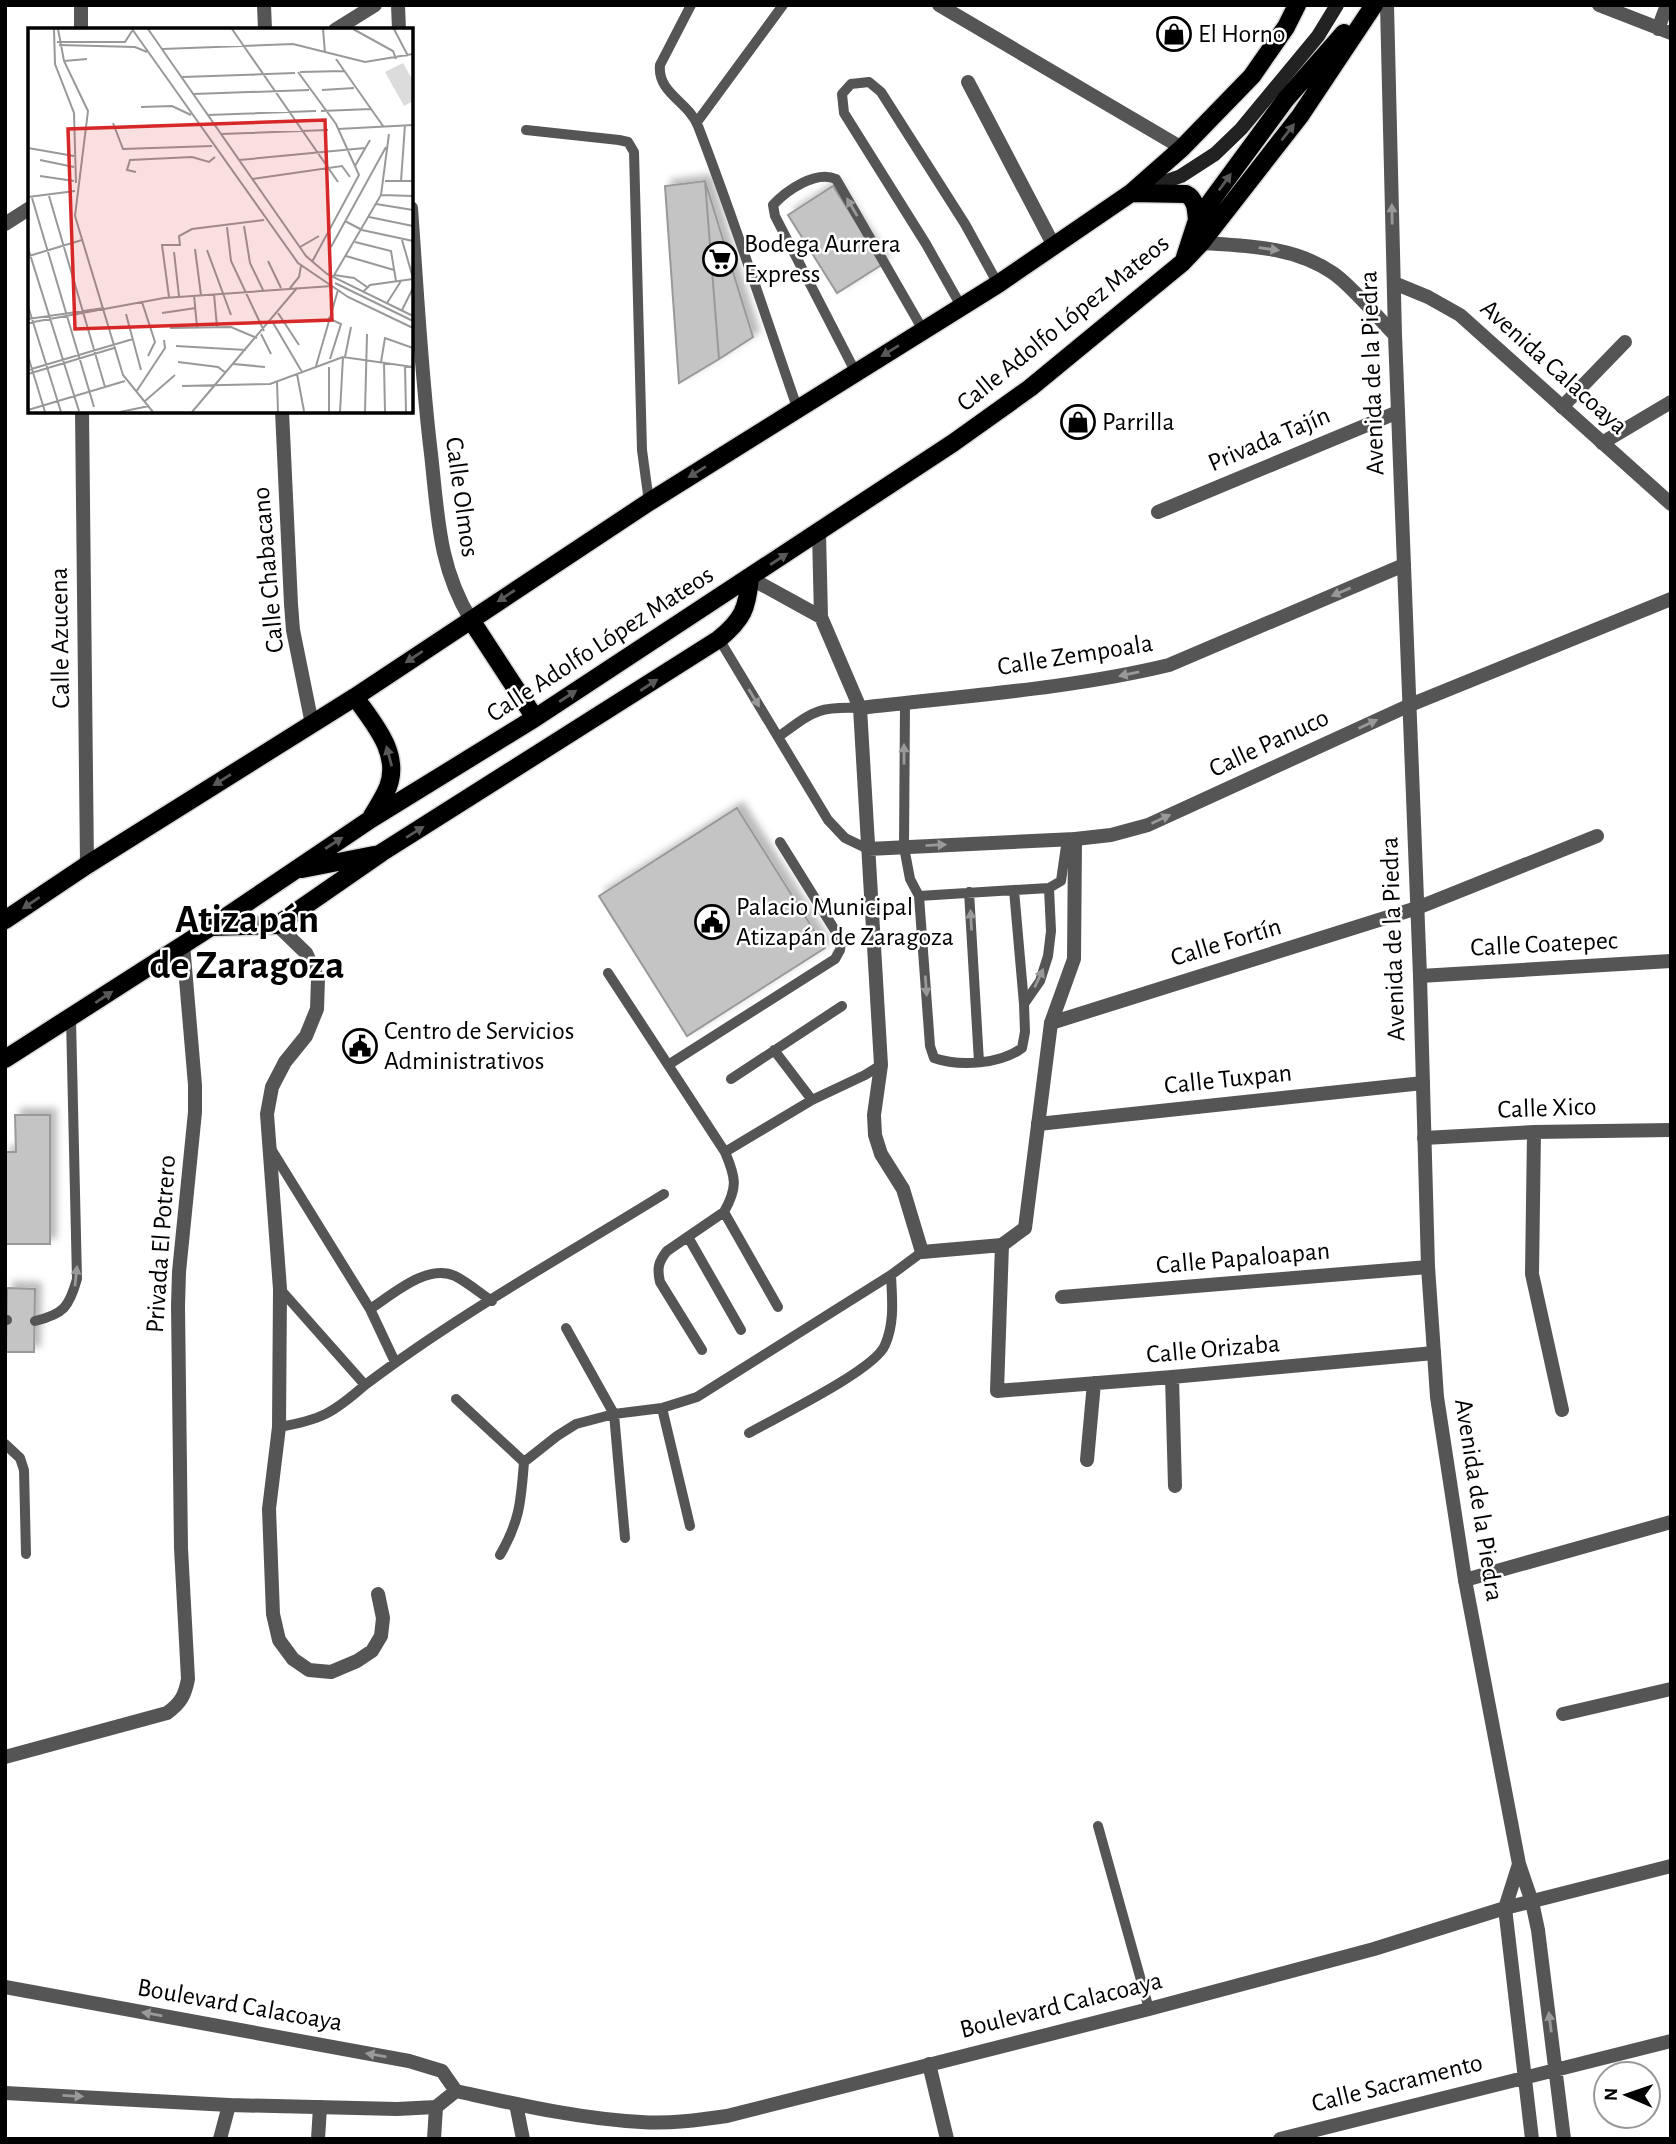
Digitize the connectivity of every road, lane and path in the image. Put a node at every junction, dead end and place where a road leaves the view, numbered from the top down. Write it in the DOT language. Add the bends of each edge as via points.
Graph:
graph roads {
  1 [pos="82,5"];
  2 [pos="264,5"];
  3 [pos="375,5"];
  4 [pos="398,5"];
  5 [pos="691,5"];
  6 [pos="783,5"];
  7 [pos="940,5"];
  8 [pos="1297,5"];
  9 [pos="1337,5"];
  10 [pos="1371,5"];
  11 [pos="1387,5"];
  12 [pos="1599,5"];
  13 [pos="1667,5"];
  14 [pos="81,28"];
  15 [pos="265,28"];
  16 [pos="338,28"];
  17 [pos="399,28"];
  18 [pos="1664,31"];
  19 [pos="968,82"];
  20 [pos="696,122"];
  21 [pos="526,130"];
  22 [pos="1182,148"];
  23 [pos="1131,193"];
  24 [pos="28,209"];
  25 [pos="1197,220"];
  26 [pos="5,224"];
  27 [pos="413,236"];
  28 [pos="1201,243"];
  29 [pos="1054,246"];
  30 [pos="1182,263"];
  31 [pos="1394,282"];
  32 [pos="998,284"];
  33 [pos="961,306"];
  34 [pos="923,330"];
  35 [pos="1395,335"];
  36 [pos="1625,342"];
  37 [pos="856,373"];
  38 [pos="1671,402"];
  39 [pos="1562,407"];
  40 [pos="798,410"];
  41 [pos="1398,412"];
  42 [pos="82,413"];
  43 [pos="282,413"];
  44 [pos="1602,443"];
  45 [pos="1669,499"];
  46 [pos="649,502"];
  47 [pos="1158,512"];
  48 [pos="819,533"];
  49 [pos="1404,565"];
  50 [pos="750,578"];
  51 [pos="1671,599"];
  52 [pos="821,617"];
  53 [pos="471,620"];
  54 [pos="719,639"];
  55 [pos="355,697"];
  56 [pos="905,703"];
  57 [pos="1409,705"];
  58 [pos="860,708"];
  59 [pos="535,718"];
  60 [pos="312,724"];
  61 [pos="778,737"];
  62 [pos="371,819"];
  63 [pos="1597,835"];
  64 [pos="1071,839"];
  65 [pos="780,842"];
  66 [pos="904,847"];
  67 [pos="868,849"];
  68 [pos="381,853"];
  69 [pos="87,865"];
  70 [pos="292,871"];
  71 [pos="1049,888"];
  72 [pos="1014,890"];
  73 [pos="969,892"];
  74 [pos="919,896"];
  75 [pos="1417,908"];
  76 [pos="5,920"];
  77 [pos="276,925"];
  78 [pos="211,927"];
  79 [pos="183,944"];
  80 [pos="1671,961"];
  81 [pos="608,973"];
  82 [pos="1420,976"];
  83 [pos="1024,1004"];
  84 [pos="842,1006"];
  85 [pos="71,1019"];
  86 [pos="1051,1023"];
  87 [pos="774,1050"];
  88 [pos="5,1059"];
  89 [pos="979,1062"];
  90 [pos="668,1065"];
  91 [pos="881,1065"];
  92 [pos="730,1079"];
  93 [pos="1423,1083"];
  94 [pos="812,1100"];
  95 [pos="1038,1124"];
  96 [pos="1671,1130"];
  97 [pos="1534,1132"];
  98 [pos="1424,1138"];
  99 [pos="268,1144"];
  100 [pos="725,1152"];
  101 [pos="664,1195"];
  102 [pos="724,1212"];
  103 [pos="688,1237"];
  104 [pos="1002,1245"];
  105 [pos="922,1252"];
  106 [pos="1428,1267"];
  107 [pos="891,1275"];
  108 [pos="279,1289"];
  109 [pos="1062,1297"];
  110 [pos="492,1301"];
  111 [pos="778,1307"];
  112 [pos="370,1309"];
  113 [pos="35,1321"];
  114 [pos="566,1328"];
  115 [pos="741,1330"];
  116 [pos="702,1350"];
  117 [pos="1434,1353"];
  118 [pos="395,1362"];
  119 [pos="1172,1377"];
  120 [pos="1094,1383"];
  121 [pos="365,1385"];
  122 [pos="456,1399"];
  123 [pos="662,1408"];
  124 [pos="1562,1410"];
  125 [pos="614,1414"];
  126 [pos="279,1427"];
  127 [pos="750,1433"];
  128 [pos="5,1444"];
  129 [pos="1087,1460"];
  130 [pos="524,1462"];
  131 [pos="1175,1486"];
  132 [pos="1671,1522"];
  133 [pos="690,1526"];
  134 [pos="625,1538"];
  135 [pos="26,1554"];
  136 [pos="500,1555"];
  137 [pos="1465,1580"];
  138 [pos="378,1594"];
  139 [pos="1671,1689"];
  140 [pos="1563,1714"];
  141 [pos="5,1757"];
  142 [pos="1098,1826"];
  143 [pos="1519,1864"];
  144 [pos="1671,1866"];
  145 [pos="1532,1902"];
  146 [pos="1505,1908"];
  147 [pos="5,1987"];
  148 [pos="1149,2009"];
  149 [pos="1671,2040"];
  150 [pos="929,2064"];
  151 [pos="1556,2069"];
  152 [pos="1525,2076"];
  153 [pos="456,2091"];
  154 [pos="5,2093"];
  155 [pos="516,2104"];
  156 [pos="229,2105"];
  157 [pos="320,2107"];
  158 [pos="436,2107"];
  159 [pos="220,2139"];
  160 [pos="318,2139"];
  161 [pos="434,2139"];
  162 [pos="523,2139"];
  163 [pos="947,2139"];
  164 [pos="1280,2139"];
  165 [pos="1532,2139"];
  166 [pos="1564,2139"];
  1 -- 14 [label="street"];
  2 -- 15 [label="street"];
  3 -- 16 [label="street"];
  4 -- 17 [label="street"];
  5 -- 20 [label="lane" via="659,74 662,84"];
  6 -- 20 [label="lane"];
  7 -- 22 [label="street"];
  8 -- 22 [label="main road" via="1252,76"];
  9 -- 23 [label="main road" via="1309,46 1215,154 1181,176"];
  25 -- 10 [label="main road, one-way" via="1286,99"];
  28 -- 10 [label="main road, Calle Adolfo López Mateos, one-way" via="1300,116"];
  31 -- 11 [label="street, Avenida de la Piedra, one-way"];
  12 -- 18 [label="street"];
  13 -- 18 [label="street"];
  19 -- 29 [label="street"];
  20 -- 40 [label="lane"];
  21 -- 46 [label="lane" via="619,140 628,142 634,152 642,450"];
  22 -- 23 [label="main road"];
  23 -- 25 [label="main road" via="1186,194 1196,206"];
  23 -- 29 [label="main road"];
  24 -- 26 [label="street"];
  25 -- 30 [label="main road"];
  27 -- 53 [label="street, Calle Olmos" via="440,536 446,568"];
  28 -- 30 [label="main road, Calle Adolfo López Mateos"];
  28 -- 35 [label="street, one-way" via="1272,248 1303,257 1334,274"];
  29 -- 32 [label="main road"];
  30 -- 48 [label="main road, Calle Adolfo López Mateos" via="1030,388"];
  31 -- 35 [label="street, Avenida de la Piedra"];
  31 -- 39 [label="street, Avenida Calacoaya" via="1460,315"];
  32 -- 33 [label="main road"];
  32 -- 33 [label="lane" via="881,92 869,82 851,84 842,94 844,113"];
  33 -- 34 [label="main road"];
  34 -- 37 [label="main road, one-way"];
  34 -- 37 [label="lane, one-way" via="836,178 814,177 782,196 774,205 775,216"];
  35 -- 41 [label="street, Avenida de la Piedra"];
  36 -- 39 [label="street"];
  37 -- 40 [label="main road"];
  38 -- 44 [label="street"];
  39 -- 44 [label="street, Avenida Calacoaya"];
  40 -- 46 [label="main road, one-way"];
  41 -- 47 [label="street, Privada Tajín"];
  41 -- 49 [label="street, Avenida de la Piedra"];
  42 -- 69 [label="street, Calle Azucena"];
  43 -- 60 [label="street, Calle Chabacano" via="293,629"];
  44 -- 45 [label="street, Avenida Calacoaya"];
  46 -- 53 [label="main road, one-way"];
  50 -- 48 [label="main road, Calle Adolfo López Mateos, one-way"];
  48 -- 52 [label="street"];
  49 -- 56 [label="street, Calle Zempoala, one-way" via="1169,665 1130,675"];
  49 -- 57 [label="street, Avenida de la Piedra"];
  50 -- 52 [label="street"];
  50 -- 54 [label="main road" via="748,605 736,626"];
  59 -- 50 [label="main road, Calle Adolfo López Mateos, one-way"];
  51 -- 57 [label="street, Calle Panuco"];
  52 -- 58 [label="street"];
  53 -- 55 [label="main road, one-way"];
  53 -- 59 [label="main road"];
  54 -- 61 [label="lane, one-way"];
  68 -- 54 [label="main road, one-way"];
  55 -- 60 [label="main road"];
  62 -- 55 [label="main road, one-way" via="388,788 390,755"];
  56 -- 58 [label="street, Calle Zempoala"];
  66 -- 56 [label="lane, one-way"];
  64 -- 57 [label="street, Calle Panuco, one-way" via="1148,825"];
  57 -- 75 [label="street, Avenida de la Piedra"];
  58 -- 61 [label="lane" via="833,706 815,711"];
  58 -- 67 [label="street"];
  59 -- 62 [label="main road, Calle Adolfo López Mateos"];
  60 -- 69 [label="main road, one-way"];
  61 -- 67 [label="lane" via="828,820 845,838"];
  70 -- 62 [label="main road, Calle Adolfo López Mateos, one-way"];
  63 -- 75 [label="street, Calle Fortín"];
  66 -- 64 [label="street, Calle Panuco, one-way"];
  64 -- 71 [label="lane" via="1061,881"];
  64 -- 86 [label="street" via="1074,960"];
  65 -- 90 [label="lane" via="841,940 841,950"];
  66 -- 67 [label="street, Calle Panuco"];
  66 -- 74 [label="lane" via="910,879"];
  67 -- 91 [label="street"];
  68 -- 70 [label="main road"];
  68 -- 77 [label="main road"];
  69 -- 76 [label="main road, one-way"];
  70 -- 78 [label="main road, Calle Adolfo López Mateos"];
  71 -- 72 [label="lane"];
  83 -- 71 [label="lane, one-way" via="1040,981 1048,956"];
  72 -- 73 [label="lane"];
  72 -- 83 [label="lane"];
  73 -- 74 [label="lane"];
  89 -- 73 [label="lane, one-way"];
  74 -- 89 [label="lane, one-way" via="934,1058"];
  75 -- 82 [label="street, Avenida de la Piedra"];
  75 -- 86 [label="street, Calle Fortín"];
  77 -- 78 [label="main road"];
  77 -- 99 [label="street" via="306,953 318,979 317,1009 306,1036 272,1087"];
  78 -- 79 [label="main road, Calle Adolfo López Mateos"];
  85 -- 79 [label="main road, Calle Adolfo López Mateos, one-way"];
  79 -- 141 [label="street, Privada El Potrero" via="195,1085 179,1272 181,1548 188,1679 180,1704 167,1713"];
  80 -- 82 [label="street, Calle Coatepec"];
  81 -- 90 [label="lane"];
  82 -- 93 [label="street, Avenida de la Piedra"];
  83 -- 89 [label="lane" via="1022,1048 1011,1057"];
  84 -- 87 [label="lane"];
  85 -- 88 [label="main road, Calle Adolfo López Mateos"];
  113 -- 85 [label="lane, one-way" via="54,1317 70,1303 78,1279"];
  86 -- 95 [label="street"];
  87 -- 92 [label="lane"];
  87 -- 94 [label="lane"];
  90 -- 100 [label="lane"];
  91 -- 94 [label="lane"];
  91 -- 105 [label="street" via="875,1135 903,1189"];
  93 -- 95 [label="street, Calle Tuxpan"];
  93 -- 98 [label="street, Avenida de la Piedra"];
  94 -- 100 [label="lane"];
  95 -- 104 [label="street" via="1025,1228"];
  96 -- 97 [label="street, Calle Xico"];
  97 -- 98 [label="street, Calle Xico"];
  97 -- 124 [label="street" via="1531,1274"];
  98 -- 106 [label="street, Avenida de la Piedra"];
  99 -- 108 [label="street"];
  99 -- 112 [label="lane"];
  100 -- 102 [label="lane" via="734,1174 734,1194"];
  101 -- 110 [label="lane"];
  102 -- 103 [label="lane"];
  102 -- 111 [label="lane"];
  103 -- 115 [label="lane"];
  103 -- 116 [label="lane" via="667,1251 657,1271"];
  104 -- 105 [label="street"];
  104 -- 120 [label="street, Calle Orizaba" via="997,1391"];
  105 -- 107 [label="lane"];
  106 -- 109 [label="street, Calle Papaloapan"];
  106 -- 117 [label="street, Avenida de la Piedra"];
  107 -- 123 [label="lane" via="697,1397"];
  107 -- 127 [label="lane" via="892,1323 884,1348 867,1366"];
  108 -- 121 [label="lane"];
  108 -- 126 [label="street"];
  110 -- 112 [label="lane" via="453,1275 438,1273 421,1278"];
  110 -- 118 [label="lane"];
  112 -- 118 [label="lane"];
  114 -- 125 [label="lane"];
  117 -- 119 [label="street, Calle Orizaba"];
  117 -- 137 [label="street, Avenida de la Piedra"];
  118 -- 121 [label="lane"];
  119 -- 120 [label="street, Calle Orizaba"];
  119 -- 131 [label="street"];
  120 -- 129 [label="street"];
  121 -- 126 [label="lane" via="337,1410 310,1422"];
  122 -- 130 [label="lane"];
  123 -- 125 [label="lane"];
  123 -- 133 [label="lane"];
  125 -- 130 [label="lane" via="576,1424"];
  125 -- 134 [label="lane"];
  126 -- 138 [label="street" via="269,1509 273,1614 279,1640 293,1659 309,1670 331,1672 357,1661 372,1651 381,1636"];
  128 -- 135 [label="lane" via="20,1458 24,1470"];
  130 -- 136 [label="lane" via="520,1508"];
  132 -- 137 [label="street"];
  137 -- 143 [label="street, Avenida de la Piedra"];
  139 -- 140 [label="street"];
  142 -- 148 [label="lane"];
  143 -- 145 [label="street, Avenida de la Piedra"];
  143 -- 146 [label="street, Avenida de la Piedra"];
  144 -- 145 [label="street, Boulevard Calacoaya"];
  145 -- 146 [label="street, Boulevard Calacoaya"];
  151 -- 145 [label="street, Avenida de la Piedra, one-way"];
  146 -- 148 [label="street, Boulevard Calacoaya" via="1374,1949"];
  146 -- 152 [label="street"];
  153 -- 147 [label="street, Boulevard Calacoaya, one-way" via="442,2071 409,2061"];
  148 -- 150 [label="street, Boulevard Calacoaya"];
  149 -- 151 [label="street, Calle Sacramento"];
  150 -- 155 [label="street, Boulevard Calacoaya" via="727,2116 689,2121 642,2122"];
  150 -- 163 [label="street"];
  151 -- 152 [label="street, Calle Sacramento"];
  151 -- 166 [label="street, Avenida de la Piedra"];
  152 -- 164 [label="street, Calle Sacramento"];
  152 -- 165 [label="street"];
  153 -- 155 [label="street, Boulevard Calacoaya"];
  153 -- 158 [label="street"];
  154 -- 156 [label="street, one-way"];
  155 -- 162 [label="street"];
  156 -- 157 [label="street"];
  156 -- 159 [label="street"];
  157 -- 158 [label="street"];
  157 -- 160 [label="street"];
  158 -- 161 [label="street"];
}
